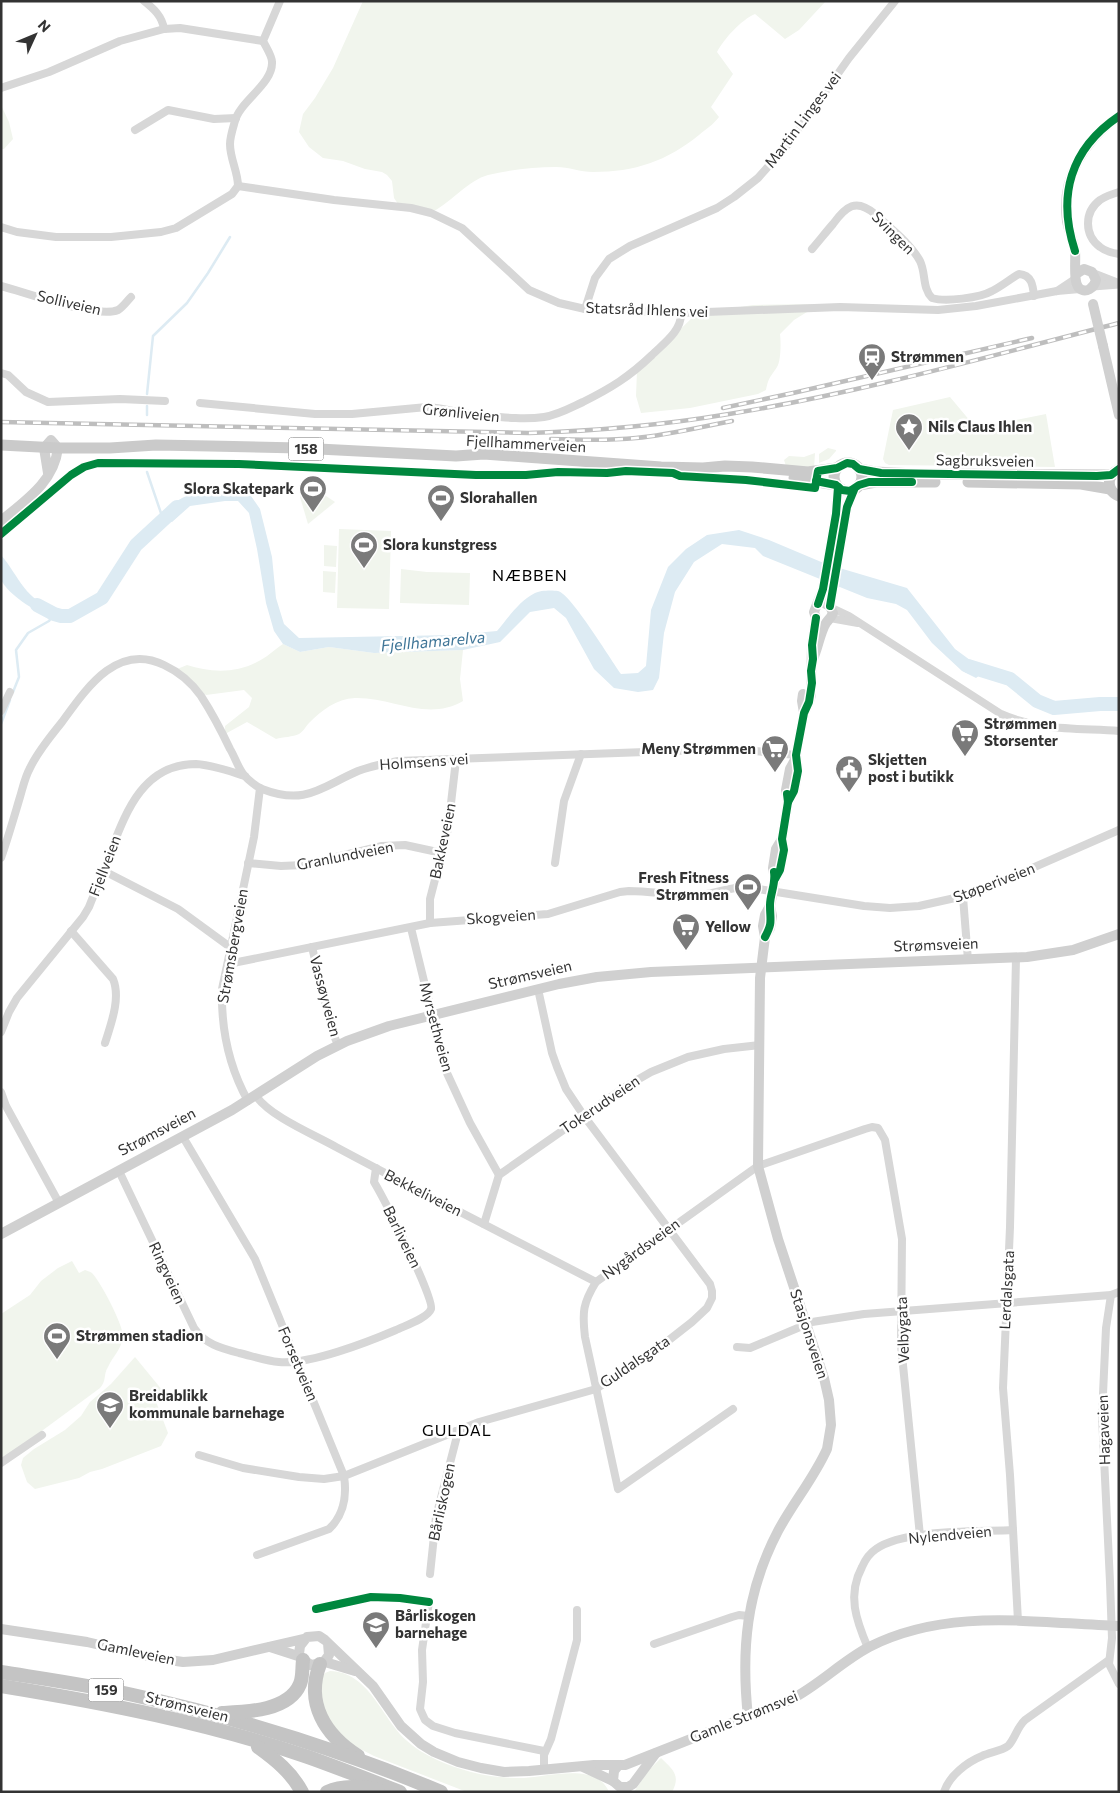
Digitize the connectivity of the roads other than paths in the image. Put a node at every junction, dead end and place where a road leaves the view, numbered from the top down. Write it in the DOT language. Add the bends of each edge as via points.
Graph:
graph roads {
  1 [pos="144,1"];
  2 [pos="280,1"];
  3 [pos="895,1"];
  4 [pos="164,29"];
  5 [pos="263,41"];
  6 [pos="1,88"];
  7 [pos="1119,116"];
  8 [pos="236,118"];
  9 [pos="135,130"];
  10 [pos="238,186"];
  11 [pos="1119,192"];
  12 [pos="1,227"];
  13 [pos="812,249"];
  14 [pos="1075,251"];
  15 [pos="1119,254"];
  16 [pos="1091,272"];
  17 [pos="1076,276"];
  18 [pos="1118,284"];
  19 [pos="1,286"];
  20 [pos="1088,288"];
  21 [pos="1057,291"];
  22 [pos="132,296"];
  23 [pos="1034,296"];
  24 [pos="586,309"];
  25 [pos="681,313"];
  26 [pos="1,372"];
  27 [pos="165,401"];
  28 [pos="200,403"];
  29 [pos="1119,415"];
  30 [pos="1,443"];
  31 [pos="51,445"];
  32 [pos="840,466"];
  33 [pos="858,467"];
  34 [pos="703,468"];
  35 [pos="1117,469"];
  36 [pos="837,486"];
  37 [pos="856,487"];
  38 [pos="1114,493"];
  39 [pos="1,521"];
  40 [pos="832,564"];
  41 [pos="827,590"];
  42 [pos="818,604"];
  43 [pos="830,613"];
  44 [pos="816,618"];
  45 [pos="813,659"];
  46 [pos="10,692"];
  47 [pos="1,711"];
  48 [pos="1119,731"];
  49 [pos="581,754"];
  50 [pos="796,757"];
  51 [pos="456,760"];
  52 [pos="245,776"];
  53 [pos="260,788"];
  54 [pos="1119,830"];
  55 [pos="442,852"];
  56 [pos="1,858"];
  57 [pos="248,863"];
  58 [pos="554,863"];
  59 [pos="104,871"];
  60 [pos="772,892"];
  61 [pos="964,897"];
  62 [pos="430,923"];
  63 [pos="411,928"];
  64 [pos="71,931"];
  65 [pos="1118,937"];
  66 [pos="230,947"];
  67 [pos="312,947"];
  68 [pos="1016,958"];
  69 [pos="968,960"];
  70 [pos="228,964"];
  71 [pos="760,968"];
  72 [pos="538,989"];
  73 [pos="432,1015"];
  74 [pos="1,1032"];
  75 [pos="104,1043"];
  76 [pos="338,1045"];
  77 [pos="760,1045"];
  78 [pos="1,1092"];
  79 [pos="252,1099"];
  80 [pos="584,1116"];
  81 [pos="878,1128"];
  82 [pos="183,1137"];
  83 [pos="758,1166"];
  84 [pos="376,1168"];
  85 [pos="119,1171"];
  86 [pos="499,1176"];
  87 [pos="59,1203"];
  88 [pos="484,1224"];
  89 [pos="669,1229"];
  90 [pos="1,1234"];
  91 [pos="596,1282"];
  92 [pos="1115,1294"];
  93 [pos="1007,1302"];
  94 [pos="432,1306"];
  95 [pos="901,1311"];
  96 [pos="806,1324"];
  97 [pos="737,1347"];
  98 [pos="298,1362"];
  99 [pos="596,1389"];
  100 [pos="733,1409"];
  101 [pos="456,1431"];
  102 [pos="42,1435"];
  103 [pos="199,1455"];
  104 [pos="1,1463"];
  105 [pos="344,1476"];
  106 [pos="1013,1530"];
  107 [pos="920,1536"];
  108 [pos="257,1555"];
  109 [pos="430,1574"];
  110 [pos="316,1609"];
  111 [pos="577,1610"];
  112 [pos="748,1616"];
  113 [pos="1018,1622"];
  114 [pos="1115,1626"];
  115 [pos="1,1629"];
  116 [pos="303,1640"];
  117 [pos="328,1643"];
  118 [pos="654,1644"];
  119 [pos="270,1647"];
  120 [pos="868,1648"];
  121 [pos="302,1659"];
  122 [pos="1109,1660"];
  123 [pos="323,1663"];
  124 [pos="1,1672"];
  125 [pos="358,1672"];
  126 [pos="1119,1684"];
  127 [pos="1,1686"];
  128 [pos="210,1714"];
  129 [pos="748,1717"];
  130 [pos="247,1739"];
  131 [pos="544,1751"];
  132 [pos="656,1753"];
  133 [pos="371,1764"];
  134 [pos="622,1765"];
  135 [pos="583,1767"];
  136 [pos="544,1770"];
  137 [pos="614,1785"];
  138 [pos="632,1786"];
  139 [pos="302,1792"];
  140 [pos="327,1792"];
  141 [pos="384,1792"];
  142 [pos="400,1792"];
  143 [pos="441,1792"];
  144 [pos="944,1792"];
  1 -- 4 [label="street" via="162,20"];
  2 -- 5 [label="street"];
  3 -- 24 [label="street, Martin Linges vei" via="849,58 789,143 758,178 717,208 630,246 609,259 595,278"];
  4 -- 5 [label="street" via="180,28"];
  4 -- 6 [label="street" via="120,41 49,72"];
  5 -- 8 [label="street" via="272,62 270,72"];
  7 -- 14 [label="main road" via="1087,145 1072,173 1066,209"];
  8 -- 9 [label="street" via="214,119 168,110"];
  8 -- 10 [label="street" via="230,144"];
  10 -- 12 [label="street" via="232,194 176,228 161,232 111,237 56,237"];
  10 -- 24 [label="street, Statsråd Ihlens vei" via="430,212 473,237 529,290 558,303"];
  11 -- 15 [label="street" via="1095,204 1088,224 1096,244"];
  13 -- 23 [label="street, Svingen" via="841,213 850,207 860,206 875,214 915,253 932,298 985,294 1019,274 1030,280"];
  14 -- 16 [label="main road"];
  14 -- 17 [label="main road"];
  16 -- 17 [label="main road, Statsråd Ihlens vei" via="1081,270"];
  16 -- 18 [label="street, Statsråd Ihlens vei"];
  16 -- 20 [label="main road" via="1096,280"];
  17 -- 20 [label="main road" via="1076,284"];
  17 -- 21 [label="street, Statsråd Ihlens vei"];
  18 -- 20 [label="street, Statsråd Ihlens vei"];
  19 -- 22 [label="street, Solliveien" via="105,312 117,310"];
  20 -- 21 [label="street, Statsråd Ihlens vei"];
  20 -- 29 [label="main road, bridge"];
  21 -- 23 [label="street, Statsråd Ihlens vei"];
  23 -- 25 [label="street, Statsråd Ihlens vei" via="943,310 840,307"];
  24 -- 25 [label="street, Statsråd Ihlens vei"];
  25 -- 28 [label="street, Grønliveien" via="676,330 628,377 568,410 545,417 477,415 427,407 315,414"];
  26 -- 27 [label="street" via="26,392 48,402"];
  30 -- 31 [label="main road, 158" via="16,440"];
  31 -- 34 [label="main road, Fjellhammerveien / 158" via="299,448 456,456 484,454"];
  31 -- 39 [label="main road" via="48,473 43,484"];
  32 -- 33 [label="main road, 158" via="850,463"];
  32 -- 34 [label="main road, Fjellhammerveien / 158" via="808,472 752,466"];
  32 -- 36 [label="main road" via="834,476"];
  33 -- 35 [label="main road, Sagbruksveien / 158" via="875,472 1079,476"];
  33 -- 37 [label="main road" via="862,477"];
  34 -- 36 [label="main road, Fjellhammerveien / 158" via="807,479"];
  35 -- 38 [label="main road, 158" via="1109,482"];
  36 -- 37 [label="main road, 158" via="846,491"];
  36 -- 40 [label="main road, Stasjonsveien"];
  37 -- 38 [label="main road, Sagbruksveien / 158" via="876,482 1081,484"];
  37 -- 40 [label="main road, Stasjonsveien" via="847,507"];
  40 -- 41 [label="main road, Stasjonsveien"];
  41 -- 42 [label="main road, Stasjonsveien"];
  41 -- 43 [label="main road, Stasjonsveien"];
  42 -- 43 [label="main road" via="825,603"];
  42 -- 44 [label="main road" via="814,610"];
  43 -- 44 [label="main road" via="820,621"];
  43 -- 45 [label="main road, Stasjonsveien"];
  43 -- 48 [label="street" via="860,624 1001,714 1056,729"];
  44 -- 45 [label="main road, Stasjonsveien"];
  45 -- 50 [label="main road, Stasjonsveien" via="805,682 810,702 804,713"];
  46 -- 47 [label="street"];
  49 -- 50 [label="street, Holmsens vei" via="700,750 755,751"];
  49 -- 51 [label="street, Holmsens vei"];
  49 -- 58 [label="street" via="564,801"];
  50 -- 60 [label="main road, Stasjonsveien" via="786,790 784,850"];
  51 -- 53 [label="street, Holmsens vei" via="398,761 373,766 304,796"];
  51 -- 55 [label="street, Bakkeveien"];
  52 -- 53 [label="street, Holmsens vei"];
  52 -- 56 [label="street, Holmsens vei" via="215,718 187,680 173,669 147,658 125,662 105,672 86,690 30,768"];
  52 -- 59 [label="street, Fjellveien" via="196,764 160,774 134,799 122,820"];
  53 -- 57 [label="street, Strømsbergveien"];
  54 -- 61 [label="street, Støperiveien"];
  55 -- 57 [label="street, Granlundveien" via="405,845 382,846 302,865"];
  55 -- 62 [label="street, Bakkeveien" via="430,899"];
  57 -- 66 [label="street, Strømsbergveien"];
  59 -- 64 [label="street, Fjellveien" via="89,907"];
  59 -- 66 [label="street" via="178,909"];
  60 -- 61 [label="street, Støperiveien" via="877,908 919,906"];
  60 -- 62 [label="street, Skogveien" via="740,887 697,895 630,891 548,914"];
  60 -- 71 [label="main road, Stasjonsveien" via="772,916 764,937"];
  61 -- 69 [label="street"];
  62 -- 63 [label="street, Skogveien"];
  63 -- 67 [label="street, Skogveien"];
  63 -- 73 [label="street, Myrsethveien"];
  64 -- 74 [label="street, Fjellveien" via="17,998"];
  64 -- 75 [label="street" via="116,986"];
  65 -- 68 [label="main road, Strømsveien" via="1045,956"];
  66 -- 70 [label="street, Strømsbergveien"];
  67 -- 70 [label="street, Skogveien"];
  67 -- 76 [label="street, Vassøyveien"];
  68 -- 69 [label="main road, Strømsveien"];
  68 -- 93 [label="street, Lerdalsgata"];
  69 -- 71 [label="main road, Strømsveien"];
  70 -- 79 [label="street, Strømsbergveien" via="222,989 225,1032 230,1059"];
  71 -- 72 [label="main road, Strømsveien" via="614,975"];
  71 -- 77 [label="main road, Stasjonsveien"];
  72 -- 73 [label="main road, Strømsveien"];
  72 -- 80 [label="street, Guldalsgata" via="556,1066 566,1089"];
  73 -- 76 [label="main road, Strømsveien" via="378,1029"];
  73 -- 86 [label="street, Myrsethveien" via="446,1071"];
  76 -- 79 [label="main road, Strømsveien"];
  77 -- 80 [label="street, Tokerudveien" via="724,1049 670,1063 625,1087"];
  77 -- 83 [label="main road, Stasjonsveien"];
  78 -- 87 [label="street"];
  79 -- 82 [label="main road, Strømsveien"];
  79 -- 84 [label="street, Bekkeliveien"];
  80 -- 86 [label="street, Tokerudveien"];
  80 -- 89 [label="street, Guldalsgata"];
  81 -- 83 [label="street, Nygårdsveien" via="865,1129"];
  81 -- 95 [label="street, Velbygata" via="885,1140 902,1239"];
  82 -- 85 [label="main road, Strømsveien"];
  82 -- 98 [label="street, Forsetveien" via="255,1259"];
  83 -- 89 [label="street, Nygårdsveien"];
  83 -- 96 [label="main road, Stasjonsveien"];
  84 -- 88 [label="street, Bekkeliveien"];
  84 -- 94 [label="street, Barliveien" via="374,1182"];
  85 -- 87 [label="main road, Strømsveien"];
  85 -- 98 [label="street, Ringveien" via="201,1338 216,1346 266,1360"];
  86 -- 88 [label="street"];
  87 -- 90 [label="main road, Strømsveien"];
  88 -- 91 [label="street, Bekkeliveien"];
  89 -- 91 [label="street, Nygårdsveien"];
  89 -- 99 [label="street, Guldalsgata" via="710,1284 712,1298 707,1308 669,1340"];
  91 -- 99 [label="street, Nygårdsveien" via="587,1297 583,1316"];
  92 -- 93 [label="street"];
  92 -- 114 [label="street, Hagaveien" via="1106,1328 1102,1416"];
  93 -- 95 [label="street"];
  93 -- 106 [label="street, Lerdalsgata" via="1004,1388"];
  94 -- 98 [label="street, Ringveien" via="426,1315 384,1335"];
  95 -- 96 [label="street"];
  95 -- 107 [label="street, Velbygata" via="901,1345"];
  96 -- 97 [label="street" via="750,1348"];
  96 -- 112 [label="main road, Stasjonsveien" via="829,1400 832,1418 830,1441 772,1543"];
  98 -- 105 [label="street, Forsetveien"];
  99 -- 100 [label="street, Nygårdsveien" via="618,1489"];
  99 -- 101 [label="street, Guldalsgata" via="499,1415"];
  101 -- 105 [label="street, Guldalsgata"];
  101 -- 109 [label="street, Bårliskogen" via="436,1517"];
  102 -- 104 [label="street"];
  103 -- 105 [label="street, Guldalsgata" via="243,1468 298,1477 324,1480"];
  105 -- 108 [label="street, Forsetveien" via="344,1504 329,1529"];
  106 -- 107 [label="street, Nylendveien"];
  106 -- 113 [label="street, Lerdalsgata"];
  107 -- 120 [label="street, Nylendveien" via="877,1549 861,1569 854,1585 854,1600"];
  110 -- 131 [label="street" via="372,1597 429,1602 422,1650 420,1709 425,1720 455,1733"];
  111 -- 131 [label="street" via="576,1640 551,1739"];
  112 -- 118 [label="street" via="732,1617"];
  112 -- 129 [label="main road, Stasjonsveien" via="744,1672"];
  113 -- 114 [label="main road, Gamle Strømsvei"];
  113 -- 120 [label="main road, Gamle Strømsvei" via="940,1624 902,1633"];
  114 -- 122 [label="street, Hagaveien"];
  115 -- 119 [label="main road, Gamleveien" via="183,1662 214,1660"];
  116 -- 117 [label="main road" via="310,1635"];
  116 -- 119 [label="main road, Gamleveien"];
  116 -- 121 [label="main road" via="299,1650"];
  117 -- 123 [label="main road" via="330,1651"];
  117 -- 125 [label="main road"];
  119 -- 121 [label="main road"];
  120 -- 129 [label="main road, Gamle Strømsvei" via="798,1696"];
  121 -- 123 [label="main road" via="311,1665"];
  121 -- 128 [label="highway" via="300,1682 294,1693 283,1702 256,1710"];
  122 -- 126 [label="street"];
  122 -- 144 [label="street" via="1024,1720 1006,1747 967,1763"];
  123 -- 125 [label="main road"];
  123 -- 133 [label="highway" via="315,1688 320,1716 338,1740"];
  124 -- 128 [label="highway, Strømsveien / 159" via="122,1692"];
  125 -- 136 [label="main road" via="379,1693 406,1731 434,1752 491,1770"];
  127 -- 130 [label="highway, Strømsveien / 159" via="128,1709"];
  128 -- 133 [label="highway, 159"];
  129 -- 132 [label="main road, Gamle Strømsvei"];
  130 -- 139 [label="highway" via="281,1764"];
  130 -- 142 [label="highway, 159" via="307,1757"];
  131 -- 136 [label="street"];
  132 -- 134 [label="main road, Gamle Strømsvei"];
  132 -- 138 [label="main road"];
  133 -- 143 [label="highway, 159"];
  134 -- 135 [label="main road"];
  134 -- 137 [label="main road" via="614,1771"];
  134 -- 138 [label="main road" via="634,1770"];
  135 -- 136 [label="main road"];
  135 -- 137 [label="main road"];
  137 -- 138 [label="main road"];
  140 -- 141 [label="highway" via="347,1787"];
}
